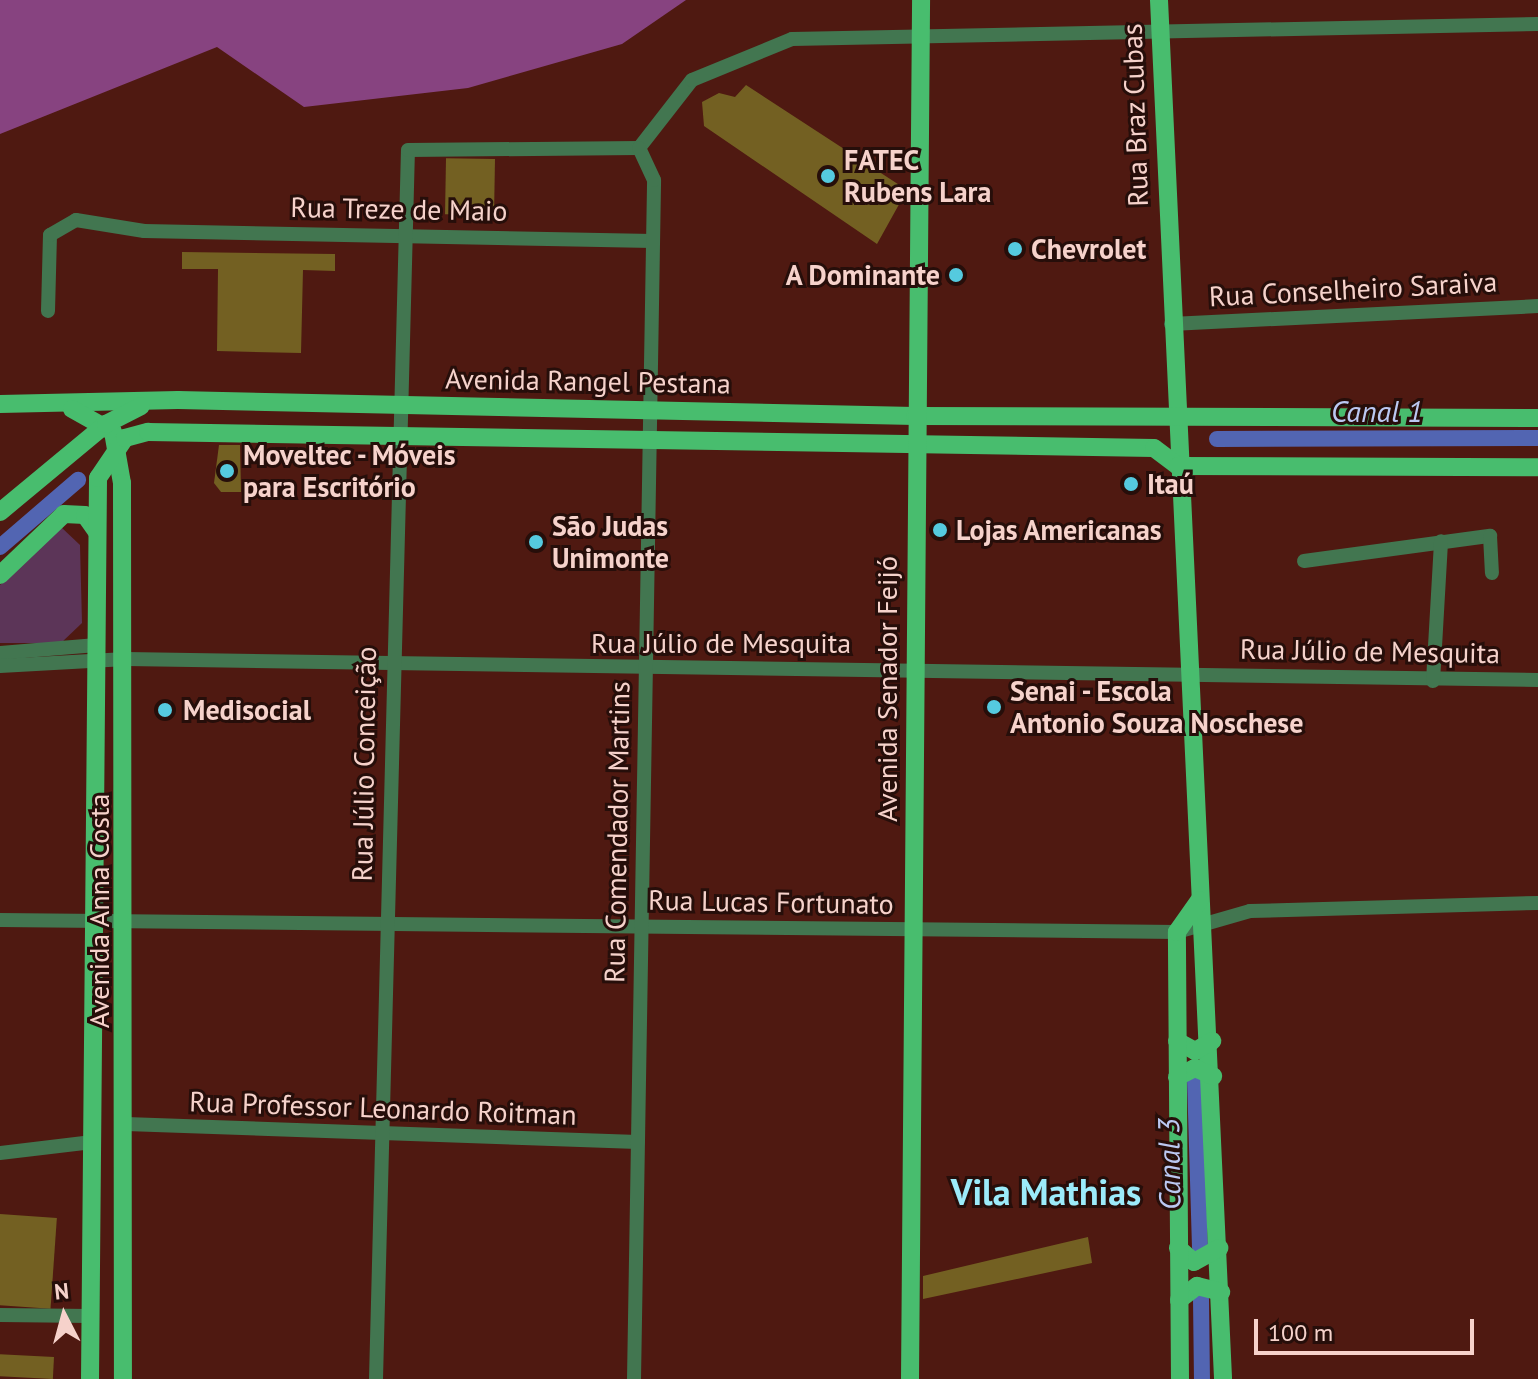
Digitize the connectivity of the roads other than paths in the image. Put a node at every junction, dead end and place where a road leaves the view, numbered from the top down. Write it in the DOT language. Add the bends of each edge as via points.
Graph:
graph roads {
  1 [pos="921,0"];
  2 [pos="1159,0"];
  3 [pos="1538,24"];
  4 [pos="1160,33"];
  5 [pos="921,38"];
  6 [pos="639,148"];
  7 [pos="403,234"];
  8 [pos="653,241"];
  9 [pos="1538,306"];
  10 [pos="48,311"];
  11 [pos="1171,324"];
  12 [pos="164,401"];
  13 [pos="0,404"];
  14 [pos="57,405"];
  15 [pos="398,405"];
  16 [pos="650,411"];
  17 [pos="915,416"];
  18 [pos="1174,418"];
  19 [pos="1538,418"];
  20 [pos="106,424"];
  21 [pos="397,437"];
  22 [pos="85,442"];
  23 [pos="650,443"];
  24 [pos="119,445"];
  25 [pos="915,446"];
  26 [pos="1178,466"];
  27 [pos="1538,467"];
  28 [pos="0,512"];
  29 [pos="97,532"];
  30 [pos="1441,541"];
  31 [pos="1304,561"];
  32 [pos="1492,573"];
  33 [pos="0,575"];
  34 [pos="0,653"];
  35 [pos="96,654"];
  36 [pos="126,659"];
  37 [pos="392,664"];
  38 [pos="0,666"];
  39 [pos="915,669"];
  40 [pos="646,670"];
  41 [pos="1191,674"];
  42 [pos="1538,680"];
  43 [pos="1433,681"];
  44 [pos="1199,900"];
  45 [pos="1538,903"];
  46 [pos="0,920"];
  47 [pos="94,921"];
  48 [pos="128,921"];
  49 [pos="1204,923"];
  50 [pos="386,924"];
  51 [pos="642,927"];
  52 [pos="915,930"];
  53 [pos="1177,932"];
  54 [pos="1177,1041"];
  55 [pos="1212,1041"];
  56 [pos="1213,1076"];
  57 [pos="1177,1077"];
  58 [pos="126,1124"];
  59 [pos="382,1136"];
  60 [pos="92,1142"];
  61 [pos="638,1142"];
  62 [pos="0,1153"];
  63 [pos="1178,1248"];
  64 [pos="1219,1248"];
  65 [pos="1221,1292"];
  66 [pos="1179,1300"];
  67 [pos="0,1315"];
  68 [pos="90,1316"];
  69 [pos="90,1379"];
  70 [pos="123,1379"];
  71 [pos="376,1379"];
  72 [pos="634,1379"];
  73 [pos="910,1379"];
  74 [pos="1180,1379"];
  75 [pos="1223,1379"];
  1 -- 5 [label="main road, Avenida Senador Feijó"];
  2 -- 4 [label="main road, Rua Braz Cubas"];
  3 -- 4 [label="street"];
  4 -- 5 [label="street"];
  4 -- 11 [label="main road, Rua Braz Cubas"];
  5 -- 6 [label="street" via="792,39 724,62 692,80"];
  5 -- 17 [label="main road, Avenida Senador Feijó"];
  6 -- 7 [label="street, Rua Júlio Conceição" via="408,150"];
  6 -- 8 [label="street, Rua Comendador Martins" via="654,173"];
  7 -- 8 [label="street, Rua Treze de Maio"];
  7 -- 10 [label="street, Rua Treze de Maio" via="144,231 76,220 50,235"];
  7 -- 15 [label="street, Rua Júlio Conceição"];
  8 -- 16 [label="street, Rua Comendador Martins"];
  9 -- 11 [label="street, Rua Conselheiro Saraiva"];
  11 -- 18 [label="main road, Rua Braz Cubas"];
  12 -- 14 [label="main road, Avenida Rangel Pestana"];
  12 -- 15 [label="main road, Avenida Rangel Pestana"];
  12 -- 20 [label="main road"];
  13 -- 14 [label="main road, Avenida Rangel Pestana"];
  14 -- 20 [label="main road"];
  15 -- 16 [label="main road, Avenida Rangel Pestana"];
  15 -- 21 [label="street, Rua Júlio Conceição"];
  16 -- 17 [label="main road, Avenida Rangel Pestana"];
  16 -- 23 [label="street, Rua Comendador Martins"];
  17 -- 18 [label="main road, Avenida Rangel Pestana"];
  17 -- 25 [label="main road, Avenida Senador Feijó"];
  18 -- 19 [label="main road, Avenida Rangel Pestana"];
  18 -- 26 [label="main road, Rua Braz Cubas"];
  20 -- 22 [label="main road"];
  20 -- 24 [label="main road"];
  21 -- 23 [label="main road"];
  21 -- 24 [label="main road"];
  21 -- 37 [label="street, Rua Júlio Conceição"];
  22 -- 24 [label="main road"];
  22 -- 28 [label="main road"];
  23 -- 25 [label="main road"];
  23 -- 40 [label="street, Rua Comendador Martins"];
  24 -- 29 [label="main road, Avenida Anna Costa" via="98,478"];
  24 -- 36 [label="main road, Avenida Anna Costa"];
  25 -- 26 [label="main road" via="1154,448"];
  25 -- 39 [label="main road, Avenida Senador Feijó"];
  26 -- 27 [label="main road"];
  26 -- 41 [label="main road, Rua Braz Cubas"];
  29 -- 33 [label="main road" via="85,515 64,514"];
  29 -- 35 [label="main road, Avenida Anna Costa"];
  30 -- 31 [label="street"];
  30 -- 32 [label="street" via="1490,536"];
  30 -- 43 [label="street"];
  34 -- 35 [label="street"];
  35 -- 36 [label="street, Rua Júlio de Mesquita"];
  35 -- 38 [label="street"];
  35 -- 47 [label="main road, Avenida Anna Costa"];
  36 -- 37 [label="street, Rua Júlio de Mesquita"];
  36 -- 48 [label="main road, Avenida Anna Costa"];
  37 -- 40 [label="street, Rua Júlio de Mesquita"];
  37 -- 50 [label="street, Rua Júlio Conceição"];
  39 -- 40 [label="street, Rua Júlio de Mesquita"];
  39 -- 41 [label="street, Rua Júlio de Mesquita"];
  39 -- 52 [label="main road, Avenida Senador Feijó"];
  40 -- 51 [label="street, Rua Comendador Martins"];
  41 -- 43 [label="street, Rua Júlio de Mesquita"];
  41 -- 44 [label="main road, Rua Braz Cubas"];
  42 -- 43 [label="street, Rua Júlio de Mesquita"];
  44 -- 49 [label="main road, Rua Braz Cubas"];
  44 -- 53 [label="main road"];
  45 -- 49 [label="street, Rua Lucas Fortunato" via="1250,911"];
  46 -- 47 [label="street, Rua Lucas Fortunato"];
  47 -- 48 [label="street, Rua Lucas Fortunato"];
  47 -- 60 [label="main road, Avenida Anna Costa"];
  48 -- 50 [label="street, Rua Lucas Fortunato"];
  48 -- 58 [label="main road, Avenida Anna Costa"];
  49 -- 53 [label="street, Rua Lucas Fortunato"];
  49 -- 55 [label="main road, Rua Braz Cubas"];
  50 -- 51 [label="street, Rua Lucas Fortunato"];
  50 -- 59 [label="street, Rua Júlio Conceição"];
  51 -- 52 [label="street, Rua Lucas Fortunato"];
  51 -- 61 [label="street, Rua Comendador Martins"];
  52 -- 53 [label="street, Rua Lucas Fortunato"];
  52 -- 73 [label="main road, Avenida Senador Feijó"];
  53 -- 54 [label="main road"];
  54 -- 55 [label="main road" via="1195,1051"];
  54 -- 57 [label="main road"];
  55 -- 56 [label="main road, Rua Braz Cubas"];
  56 -- 57 [label="main road" via="1195,1068"];
  56 -- 64 [label="main road, Rua Braz Cubas"];
  57 -- 63 [label="main road"];
  58 -- 59 [label="street, Rua Professor Leonardo Roitman"];
  58 -- 70 [label="main road, Avenida Anna Costa"];
  59 -- 61 [label="street, Rua Professor Leonardo Roitman"];
  59 -- 71 [label="street, Rua Júlio Conceição"];
  60 -- 62 [label="street"];
  60 -- 68 [label="main road, Avenida Anna Costa"];
  61 -- 72 [label="street, Rua Comendador Martins"];
  63 -- 64 [label="main road" via="1194,1262"];
  63 -- 66 [label="main road"];
  64 -- 65 [label="main road, Rua Braz Cubas"];
  65 -- 66 [label="main road" via="1197,1286"];
  65 -- 75 [label="main road, Rua Braz Cubas"];
  66 -- 74 [label="main road"];
  67 -- 68 [label="street"];
  68 -- 69 [label="main road, Avenida Anna Costa"];
}
